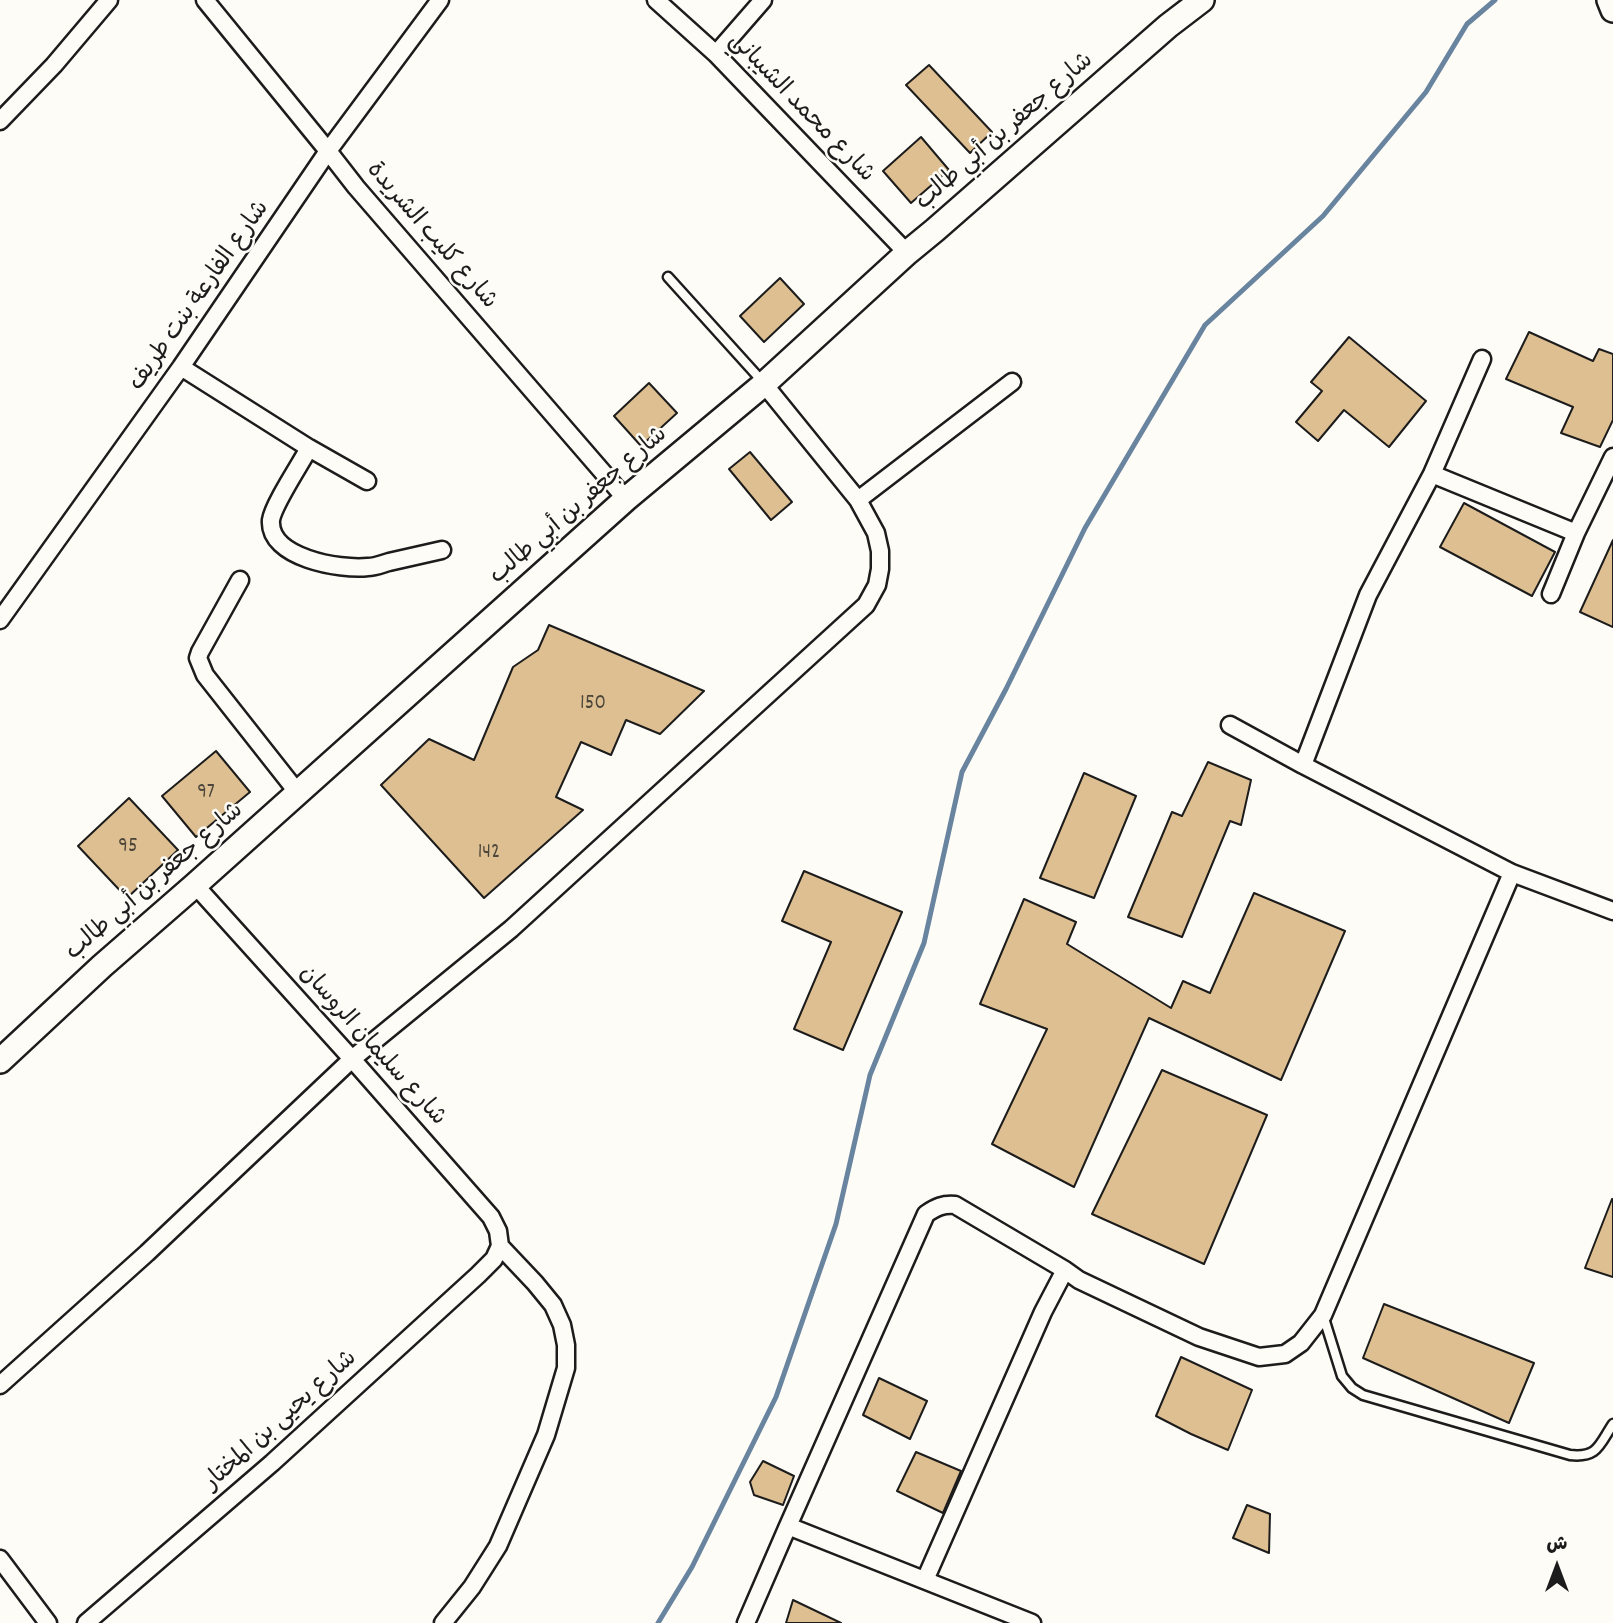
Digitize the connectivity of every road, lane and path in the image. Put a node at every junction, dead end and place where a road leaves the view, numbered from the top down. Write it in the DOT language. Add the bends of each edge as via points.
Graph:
graph roads {
  1 [pos="109,0"];
  2 [pos="205,0"];
  3 [pos="440,0"];
  4 [pos="656,0"];
  5 [pos="762,0"];
  6 [pos="1202,0"];
  7 [pos="1609,0"];
  8 [pos="1613,10"];
  9 [pos="716,54"];
  10 [pos="0,121"];
  11 [pos="328,150"];
  12 [pos="906,253"];
  13 [pos="668,277"];
  14 [pos="1482,359"];
  15 [pos="181,367"];
  16 [pos="1012,382"];
  17 [pos="764,384"];
  18 [pos="309,448"];
  19 [pos="1613,457"];
  20 [pos="1432,474"];
  21 [pos="367,481"];
  22 [pos="626,499"];
  23 [pos="858,500"];
  24 [pos="1576,533"];
  25 [pos="442,550"];
  26 [pos="240,580"];
  27 [pos="1551,594"];
  28 [pos="0,620"];
  29 [pos="1230,725"];
  30 [pos="1303,765"];
  31 [pos="298,793"];
  32 [pos="1512,873"];
  33 [pos="195,886"];
  34 [pos="1613,911"];
  35 [pos="352,1059"];
  36 [pos="0,1061"];
  37 [pos="500,1246"];
  38 [pos="1065,1270"];
  39 [pos="1323,1315"];
  40 [pos="0,1385"];
  41 [pos="1613,1424"];
  42 [pos="788,1526"];
  43 [pos="0,1559"];
  44 [pos="925,1580"];
  45 [pos="48,1623"];
  46 [pos="86,1623"];
  47 [pos="443,1623"];
  48 [pos="746,1623"];
  49 [pos="1032,1623"];
  1 -- 10 [label="street"];
  2 -- 11 [label="street, شارع كليب الشريدة"];
  3 -- 11 [label="street, شارع الفارعة بنت طريف"];
  4 -- 9 [label="street, شارع محمد الشيباني"];
  5 -- 9 [label="street"];
  6 -- 12 [label="street, شارع جعفر بن أبي طالب"];
  7 -- 8 [label="street"];
  9 -- 12 [label="street, شارع محمد الشيباني"];
  11 -- 15 [label="street, شارع الفارعة بنت طريف"];
  11 -- 22 [label="street, شارع كليب الشريدة"];
  12 -- 17 [label="street, شارع جعفر بن أبي طالب"];
  13 -- 17 [label="lane"];
  14 -- 20 [label="street"];
  15 -- 18 [label="street"];
  15 -- 28 [label="street, شارع الفارعة بنت طريف"];
  16 -- 23 [label="street"];
  17 -- 22 [label="street, شارع جعفر بن أبي طالب"];
  17 -- 23 [label="street"];
  18 -- 21 [label="street"];
  18 -- 25 [label="street" via="275,507 271,520 279,544 307,560 340,566 368,567"];
  19 -- 24 [label="street"];
  20 -- 24 [label="street"];
  20 -- 30 [label="street" via="1368,596"];
  22 -- 31 [label="street, شارع جعفر بن أبي طالب"];
  23 -- 35 [label="street" via="880,551 877,585 866,605 511,929"];
  24 -- 27 [label="street"];
  26 -- 31 [label="street" via="198,658 205,675"];
  29 -- 30 [label="street"];
  30 -- 32 [label="street"];
  31 -- 33 [label="street, شارع جعفر بن أبي طالب"];
  32 -- 34 [label="street"];
  32 -- 39 [label="street"];
  33 -- 35 [label="street, شارع سليمان الروسان"];
  33 -- 36 [label="street, شارع جعفر بن أبي طالب"];
  35 -- 37 [label="street, شارع سليمان الروسان" via="491,1217"];
  35 -- 40 [label="street"];
  37 -- 46 [label="street, شارع يحيى بن المختار" via="478,1275 272,1463"];
  37 -- 47 [label="street" via="553,1305 562,1325 566,1368 545,1435 498,1546"];
  38 -- 39 [label="street" via="1199,1337 1259,1357 1285,1354 1301,1343"];
  38 -- 42 [label="street" via="955,1205 946,1204 926,1214"];
  38 -- 44 [label="street"];
  39 -- 41 [label="lane" via="1342,1376 1363,1395 1585,1457 1594,1452"];
  42 -- 44 [label="street"];
  42 -- 48 [label="street"];
  43 -- 45 [label="street"];
  44 -- 49 [label="street"];
}
